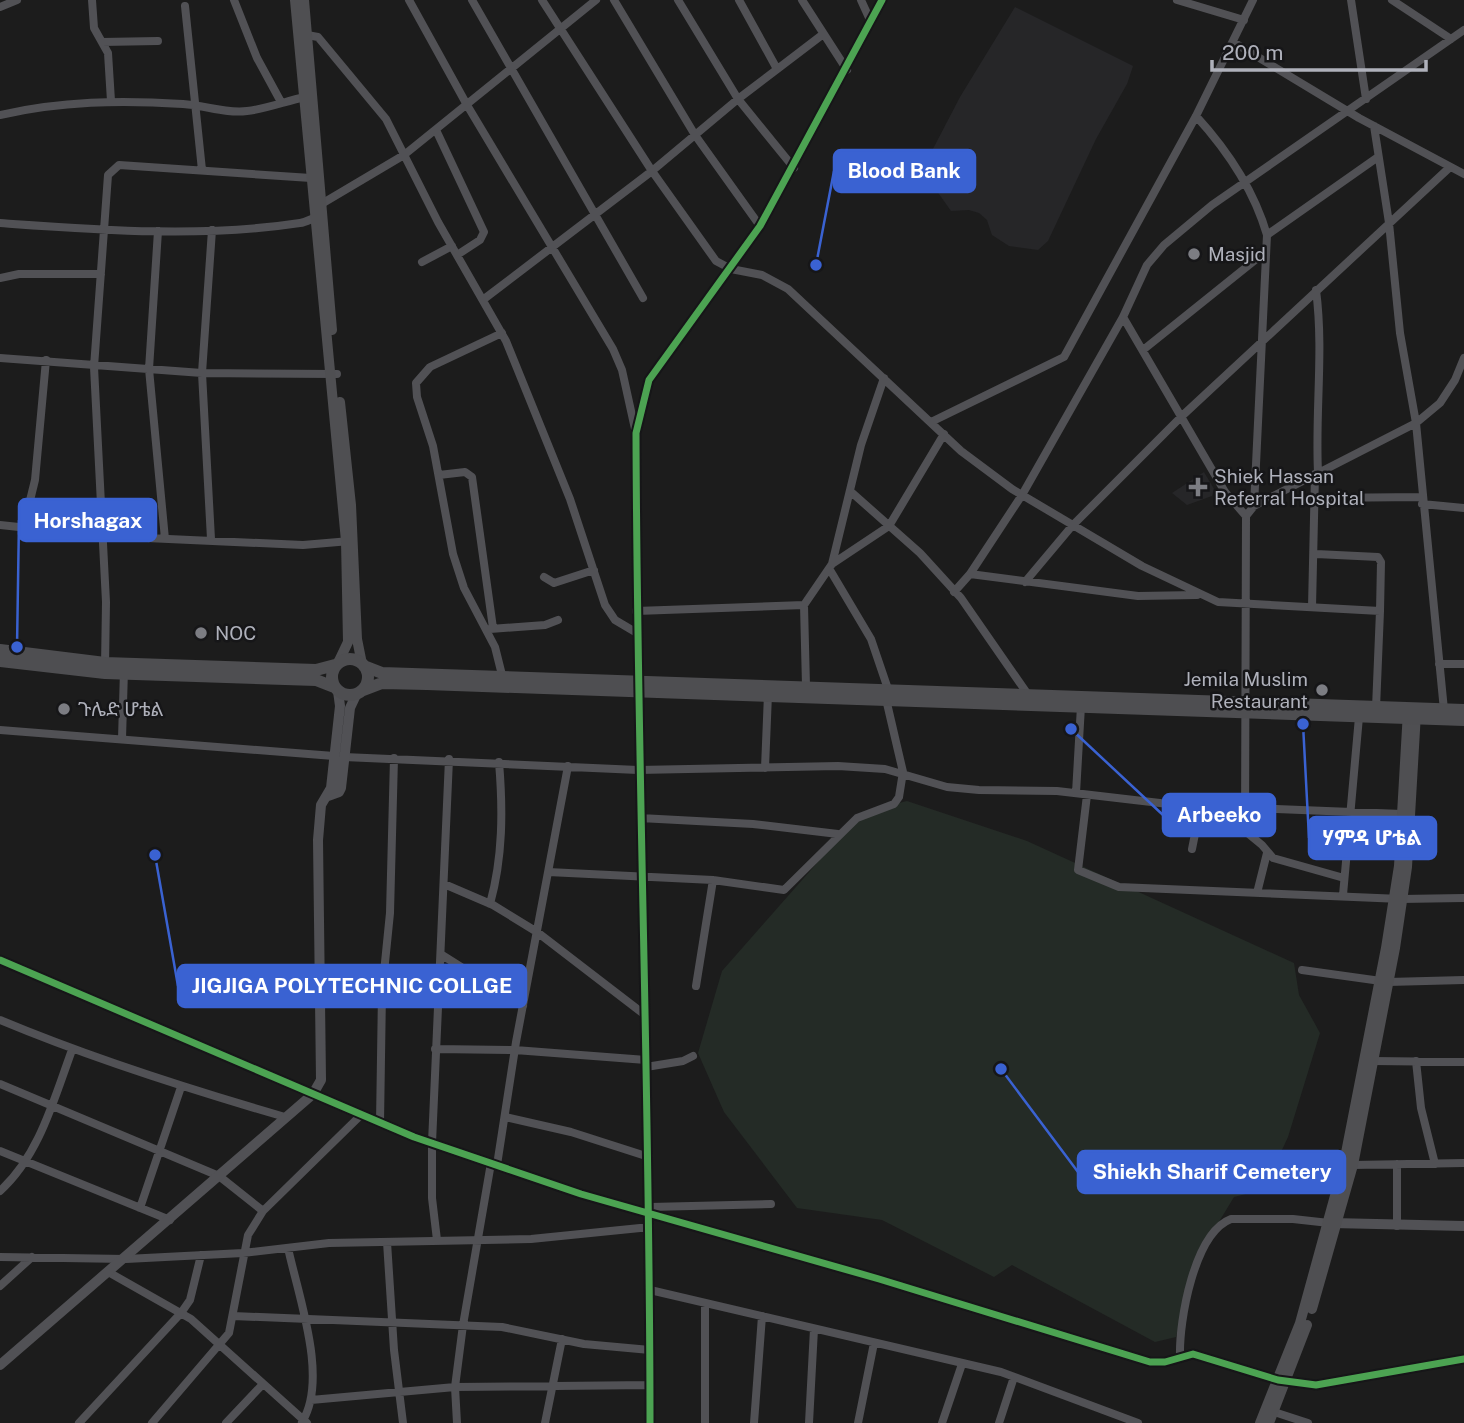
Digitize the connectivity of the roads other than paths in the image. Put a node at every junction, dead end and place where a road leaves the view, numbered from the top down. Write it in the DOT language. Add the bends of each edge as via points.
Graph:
graph roads {
  1 [pos="17,0"];
  2 [pos="92,0"];
  3 [pos="234,0"];
  4 [pos="295,0"];
  5 [pos="304,0"];
  6 [pos="409,0"];
  7 [pos="472,0"];
  8 [pos="542,0"];
  9 [pos="596,0"];
  10 [pos="614,0"];
  11 [pos="678,0"];
  12 [pos="739,0"];
  13 [pos="802,0"];
  14 [pos="861,0"];
  15 [pos="882,0"];
  16 [pos="1177,0"];
  17 [pos="1253,0"];
  18 [pos="1350,0"];
  19 [pos="1392,0"];
  20 [pos="184,6"];
  21 [pos="0,7"];
  22 [pos="1244,20"];
  23 [pos="871,22"];
  24 [pos="1464,30"];
  25 [pos="561,31"];
  26 [pos="307,35"];
  27 [pos="822,35"];
  28 [pos="1451,39"];
  29 [pos="158,41"];
  30 [pos="102,42"];
  31 [pos="1233,42"];
  32 [pos="777,69"];
  33 [pos="846,69"];
  34 [pos="513,70"];
  35 [pos="305,97"];
  36 [pos="738,99"];
  37 [pos="1366,99"];
  38 [pos="111,101"];
  39 [pos="281,102"];
  40 [pos="194,104"];
  41 [pos="467,105"];
  42 [pos="1349,111"];
  43 [pos="0,115"];
  44 [pos="1196,116"];
  45 [pos="1374,126"];
  46 [pos="436,130"];
  47 [pos="695,135"];
  48 [pos="404,155"];
  49 [pos="1378,157"];
  50 [pos="793,168"];
  51 [pos="1449,168"];
  52 [pos="202,170"];
  53 [pos="652,172"];
  54 [pos="1464,174"];
  55 [pos="310,178"];
  56 [pos="1244,183"];
  57 [pos="317,212"];
  58 [pos="596,214"];
  59 [pos="0,223"];
  60 [pos="1389,223"];
  61 [pos="760,226"];
  62 [pos="158,230"];
  63 [pos="212,230"];
  64 [pos="104,231"];
  65 [pos="1267,235"];
  66 [pos="452,246"];
  67 [pos="553,246"];
  68 [pos="1264,253"];
  69 [pos="457,255"];
  70 [pos="422,261"];
  71 [pos="731,269"];
  72 [pos="101,274"];
  73 [pos="0,278"];
  74 [pos="1316,290"];
  75 [pos="643,298"];
  76 [pos="484,299"];
  77 [pos="1123,317"];
  78 [pos="502,334"];
  79 [pos="1261,341"];
  80 [pos="1143,350"];
  81 [pos="0,358"];
  82 [pos="1464,358"];
  83 [pos="46,360"];
  84 [pos="94,367"];
  85 [pos="149,369"];
  86 [pos="202,373"];
  87 [pos="333,374"];
  88 [pos="884,378"];
  89 [pos="1182,416"];
  90 [pos="931,422"];
  91 [pos="1416,423"];
  92 [pos="636,433"];
  93 [pos="944,434"];
  94 [pos="1317,473"];
  95 [pos="439,475"];
  96 [pos="850,491"];
  97 [pos="1022,495"];
  98 [pos="1315,498"];
  99 [pos="1422,501"];
  100 [pos="1254,506"];
  101 [pos="1464,508"];
  102 [pos="1246,516"];
  103 [pos="0,526"];
  104 [pos="889,526"];
  105 [pos="1072,526"];
  106 [pos="23,529"];
  107 [pos="103,536"];
  108 [pos="165,538"];
  109 [pos="211,539"];
  110 [pos="350,541"];
  111 [pos="1316,554"];
  112 [pos="831,567"];
  113 [pos="594,570"];
  114 [pos="970,574"];
  115 [pos="544,577"];
  116 [pos="1025,582"];
  117 [pos="954,592"];
  118 [pos="1200,595"];
  119 [pos="1246,604"];
  120 [pos="804,605"];
  121 [pos="1312,607"];
  122 [pos="636,611"];
  123 [pos="1380,611"];
  124 [pos="558,620"];
  125 [pos="491,629"];
  126 [pos="636,633"];
  127 [pos="0,650"];
  128 [pos="0,661"];
  129 [pos="337,664"];
  130 [pos="1439,664"];
  131 [pos="1464,664"];
  132 [pos="363,665"];
  133 [pos="105,668"];
  134 [pos="124,669"];
  135 [pos="502,675"];
  136 [pos="638,686"];
  137 [pos="806,686"];
  138 [pos="336,689"];
  139 [pos="359,692"];
  140 [pos="768,694"];
  141 [pos="887,694"];
  142 [pos="1030,699"];
  143 [pos="1081,706"];
  144 [pos="1246,706"];
  145 [pos="1376,708"];
  146 [pos="1444,710"];
  147 [pos="1464,710"];
  148 [pos="1412,714"];
  149 [pos="1359,717"];
  150 [pos="1464,720"];
  151 [pos="0,730"];
  152 [pos="122,739"];
  153 [pos="339,757"];
  154 [pos="394,758"];
  155 [pos="449,759"];
  156 [pos="499,762"];
  157 [pos="568,766"];
  158 [pos="765,768"];
  159 [pos="638,770"];
  160 [pos="902,772"];
  161 [pos="1076,793"];
  162 [pos="1087,795"];
  163 [pos="1177,805"];
  164 [pos="1246,808"];
  165 [pos="1348,811"];
  166 [pos="1199,814"];
  167 [pos="1402,814"];
  168 [pos="640,818"];
  169 [pos="1245,831"];
  170 [pos="838,834"];
  171 [pos="1192,849"];
  172 [pos="1267,853"];
  173 [pos="548,872"];
  174 [pos="641,875"];
  175 [pos="1344,878"];
  176 [pos="713,880"];
  177 [pos="444,884"];
  178 [pos="1257,893"];
  179 [pos="1343,895"];
  180 [pos="1464,898"];
  181 [pos="1397,899"];
  182 [pos="490,904"];
  183 [pos="537,932"];
  184 [pos="442,955"];
  185 [pos="0,960"];
  186 [pos="1302,970"];
  187 [pos="1464,980"];
  188 [pos="1384,981"];
  189 [pos="696,986"];
  190 [pos="523,1006"];
  191 [pos="645,1015"];
  192 [pos="0,1020"];
  193 [pos="435,1049"];
  194 [pos="72,1050"];
  195 [pos="514,1050"];
  196 [pos="693,1056"];
  197 [pos="1372,1061"];
  198 [pos="1416,1061"];
  199 [pos="1464,1062"];
  200 [pos="646,1064"];
  201 [pos="0,1084"];
  202 [pos="181,1087"];
  203 [pos="313,1094"];
  204 [pos="52,1106"];
  205 [pos="361,1115"];
  206 [pos="285,1117"];
  207 [pos="505,1117"];
  208 [pos="380,1123"];
  209 [pos="432,1143"];
  210 [pos="160,1151"];
  211 [pos="0,1152"];
  212 [pos="649,1157"];
  213 [pos="26,1163"];
  214 [pos="1464,1163"];
  215 [pos="494,1164"];
  216 [pos="1397,1164"];
  217 [pos="1435,1164"];
  218 [pos="1353,1165"];
  219 [pos="219,1176"];
  220 [pos="0,1191"];
  221 [pos="771,1204"];
  222 [pos="140,1208"];
  223 [pos="650,1210"];
  224 [pos="263,1211"];
  225 [pos="170,1220"];
  226 [pos="1333,1224"];
  227 [pos="1398,1226"];
  228 [pos="1464,1226"];
  229 [pos="650,1227"];
  230 [pos="476,1239"];
  231 [pos="437,1240"];
  232 [pos="387,1242"];
  233 [pos="288,1248"];
  234 [pos="243,1253"];
  235 [pos="201,1255"];
  236 [pos="0,1256"];
  237 [pos="32,1257"];
  238 [pos="126,1259"];
  239 [pos="110,1273"];
  240 [pos="0,1286"];
  241 [pos="650,1290"];
  242 [pos="705,1304"];
  243 [pos="181,1313"];
  244 [pos="762,1316"];
  245 [pos="233,1317"];
  246 [pos="304,1320"];
  247 [pos="392,1322"];
  248 [pos="463,1325"];
  249 [pos="814,1329"];
  250 [pos="562,1339"];
  251 [pos="874,1343"];
  252 [pos="221,1346"];
  253 [pos="650,1350"];
  254 [pos="1181,1356"];
  255 [pos="1464,1359"];
  256 [pos="961,1364"];
  257 [pos="0,1365"];
  258 [pos="1014,1377"];
  259 [pos="1283,1380"];
  260 [pos="263,1384"];
  261 [pos="552,1385"];
  262 [pos="650,1385"];
  263 [pos="455,1387"];
  264 [pos="398,1393"];
  265 [pos="311,1400"];
  266 [pos="1269,1415"];
  267 [pos="304,1422"];
  268 [pos="79,1423"];
  269 [pos="152,1423"];
  270 [pos="226,1423"];
  271 [pos="403,1423"];
  272 [pos="457,1423"];
  273 [pos="545,1423"];
  274 [pos="650,1423"];
  275 [pos="705,1423"];
  276 [pos="754,1423"];
  277 [pos="809,1423"];
  278 [pos="858,1423"];
  279 [pos="942,1423"];
  280 [pos="999,1423"];
  281 [pos="1138,1423"];
  282 [pos="1260,1423"];
  283 [pos="1308,1423"];
  1 -- 21 [label="street"];
  2 -- 30 [label="street" via="94,28"];
  3 -- 39 [label="street"];
  4 -- 35 [label="main road"];
  5 -- 26 [label="main road"];
  6 -- 41 [label="street"];
  7 -- 34 [label="street"];
  8 -- 25 [label="street"];
  9 -- 25 [label="street"];
  10 -- 47 [label="street"];
  11 -- 36 [label="street"];
  12 -- 32 [label="street"];
  13 -- 27 [label="street"];
  14 -- 23 [label="street"];
  15 -- 23 [label="street"];
  16 -- 22 [label="street"];
  17 -- 22 [label="street"];
  18 -- 37 [label="street"];
  19 -- 28 [label="street"];
  20 -- 40 [label="street"];
  22 -- 31 [label="street"];
  23 -- 33 [label="street"];
  24 -- 28 [label="street"];
  25 -- 34 [label="street"];
  25 -- 53 [label="street"];
  26 -- 48 [label="street" via="318,37 351,72 386,119"];
  26 -- 57 [label="main road"];
  27 -- 32 [label="street"];
  27 -- 33 [label="street"];
  28 -- 37 [label="street"];
  29 -- 30 [label="street"];
  30 -- 38 [label="street" via="108,53"];
  31 -- 42 [label="street"];
  31 -- 44 [label="street"];
  32 -- 36 [label="street"];
  33 -- 50 [label="street"];
  34 -- 41 [label="street"];
  34 -- 58 [label="street"];
  35 -- 39 [label="street"];
  35 -- 55 [label="main road"];
  36 -- 47 [label="street"];
  36 -- 50 [label="street"];
  37 -- 42 [label="street"];
  38 -- 40 [label="street"];
  38 -- 43 [label="street" via="46,104"];
  39 -- 40 [label="street" via="247,111"];
  40 -- 52 [label="street"];
  41 -- 46 [label="street"];
  41 -- 67 [label="street"];
  42 -- 45 [label="street"];
  42 -- 56 [label="street"];
  44 -- 56 [label="street" via="1224,147"];
  44 -- 90 [label="street" via="1064,357"];
  45 -- 49 [label="street"];
  45 -- 51 [label="street"];
  46 -- 48 [label="street"];
  46 -- 69 [label="street" via="484,232 481,240"];
  47 -- 53 [label="street"];
  47 -- 61 [label="street"];
  48 -- 57 [label="street"];
  48 -- 66 [label="street"];
  49 -- 60 [label="street"];
  49 -- 65 [label="street"];
  50 -- 61 [label="street"];
  51 -- 54 [label="street"];
  51 -- 60 [label="street"];
  52 -- 55 [label="street"];
  52 -- 64 [label="street" via="119,165 112,169"];
  53 -- 58 [label="street"];
  53 -- 71 [label="street" via="716,261"];
  55 -- 57 [label="main road"];
  56 -- 65 [label="street"];
  56 -- 77 [label="street" via="1164,244 1147,265"];
  57 -- 63 [label="street" via="304,223"];
  57 -- 87 [label="main road"];
  58 -- 67 [label="street"];
  58 -- 75 [label="street"];
  59 -- 64 [label="street"];
  60 -- 74 [label="street"];
  60 -- 91 [label="street" via="1400,332"];
  61 -- 71 [label="street"];
  62 -- 63 [label="street"];
  62 -- 64 [label="street"];
  62 -- 85 [label="street"];
  63 -- 86 [label="street"];
  64 -- 72 [label="street"];
  65 -- 68 [label="street"];
  66 -- 69 [label="street"];
  66 -- 70 [label="street"];
  67 -- 76 [label="street"];
  67 -- 92 [label="street" via="613,349"];
  68 -- 79 [label="street"];
  68 -- 80 [label="street"];
  69 -- 76 [label="street"];
  71 -- 88 [label="street" via="762,275 788,289"];
  71 -- 92 [label="street" via="649,380"];
  72 -- 73 [label="street"];
  72 -- 84 [label="street"];
  74 -- 79 [label="street"];
  74 -- 94 [label="street" via="1322,331"];
  76 -- 78 [label="street"];
  77 -- 80 [label="street"];
  77 -- 97 [label="street"];
  78 -- 95 [label="street" via="430,367 416,383"];
  78 -- 113 [label="street"];
  79 -- 89 [label="street"];
  79 -- 100 [label="street"];
  80 -- 89 [label="street"];
  81 -- 83 [label="street"];
  82 -- 91 [label="street" via="1440,403"];
  83 -- 84 [label="street"];
  83 -- 106 [label="street" via="35,480"];
  84 -- 85 [label="street"];
  84 -- 107 [label="street"];
  85 -- 86 [label="street"];
  85 -- 108 [label="street"];
  86 -- 87 [label="street"];
  86 -- 109 [label="street"];
  87 -- 110 [label="main road"];
  88 -- 90 [label="street"];
  88 -- 96 [label="street"];
  89 -- 102 [label="street" via="1225,492"];
  89 -- 105 [label="street"];
  90 -- 93 [label="street"];
  91 -- 94 [label="street"];
  91 -- 99 [label="street"];
  92 -- 122 [label="street"];
  93 -- 97 [label="street"];
  93 -- 104 [label="street"];
  94 -- 98 [label="street"];
  94 -- 100 [label="street"];
  95 -- 125 [label="street" via="444,518 464,588"];
  95 -- 125 [label="street" via="465,472 472,477"];
  96 -- 104 [label="street"];
  96 -- 112 [label="street"];
  97 -- 105 [label="street"];
  97 -- 114 [label="street"];
  98 -- 99 [label="street"];
  98 -- 111 [label="street"];
  99 -- 101 [label="street"];
  99 -- 130 [label="street"];
  100 -- 102 [label="street"];
  102 -- 119 [label="street"];
  103 -- 106 [label="street"];
  104 -- 112 [label="street"];
  104 -- 117 [label="street"];
  105 -- 116 [label="street"];
  105 -- 118 [label="street"];
  106 -- 107 [label="street"];
  107 -- 108 [label="street"];
  107 -- 133 [label="street"];
  108 -- 109 [label="street"];
  109 -- 110 [label="street" via="303,545"];
  110 -- 129 [label="main road" via="348,642"];
  110 -- 132 [label="main road"];
  111 -- 121 [label="street"];
  111 -- 123 [label="street" via="1378,556"];
  112 -- 120 [label="street"];
  112 -- 141 [label="street" via="871,639"];
  113 -- 115 [label="street" via="554,583"];
  113 -- 126 [label="street" via="605,605 615,620"];
  114 -- 116 [label="street"];
  114 -- 117 [label="street"];
  116 -- 118 [label="street" via="1138,596"];
  117 -- 142 [label="street"];
  118 -- 119 [label="street"];
  119 -- 121 [label="street"];
  119 -- 144 [label="street"];
  120 -- 122 [label="street"];
  120 -- 137 [label="street"];
  121 -- 123 [label="street"];
  122 -- 126 [label="street"];
  123 -- 145 [label="street"];
  124 -- 125 [label="street"];
  125 -- 135 [label="street"];
  126 -- 136 [label="street"];
  127 -- 133 [label="highway"];
  128 -- 133 [label="highway"];
  129 -- 132 [label="highway" via="351,659"];
  129 -- 134 [label="highway" via="316,670"];
  129 -- 138 [label="highway" via="331,676"];
  130 -- 131 [label="street"];
  130 -- 146 [label="street"];
  132 -- 135 [label="highway" via="382,673"];
  132 -- 139 [label="highway" via="368,681"];
  133 -- 134 [label="highway"];
  134 -- 138 [label="highway" via="316,680"];
  134 -- 152 [label="street"];
  135 -- 136 [label="highway"];
  136 -- 137 [label="highway"];
  136 -- 139 [label="highway" via="382,683"];
  136 -- 140 [label="highway"];
  136 -- 159 [label="street"];
  137 -- 141 [label="highway"];
  138 -- 139 [label="highway" via="349,695"];
  138 -- 153 [label="street" via="341,706"];
  139 -- 153 [label="street" via="350,708"];
  140 -- 141 [label="highway"];
  140 -- 158 [label="street"];
  141 -- 142 [label="highway"];
  141 -- 160 [label="street"];
  142 -- 143 [label="highway"];
  142 -- 144 [label="highway"];
  143 -- 144 [label="highway"];
  143 -- 161 [label="street"];
  144 -- 145 [label="highway"];
  144 -- 149 [label="highway"];
  144 -- 164 [label="street"];
  145 -- 148 [label="highway"];
  146 -- 147 [label="highway"];
  146 -- 148 [label="highway"];
  148 -- 149 [label="highway"];
  148 -- 150 [label="highway"];
  148 -- 167 [label="main road"];
  148 -- 181 [label="main road" via="1410,834"];
  149 -- 165 [label="street"];
  151 -- 152 [label="street"];
  152 -- 153 [label="street"];
  153 -- 154 [label="street"];
  153 -- 203 [label="street" via="339,792 321,805 318,840 323,1044 321,1080"];
  154 -- 155 [label="street"];
  154 -- 208 [label="street"];
  155 -- 156 [label="street"];
  155 -- 177 [label="street"];
  156 -- 157 [label="street"];
  156 -- 182 [label="street" via="500,855"];
  157 -- 159 [label="street"];
  157 -- 173 [label="street"];
  158 -- 159 [label="street"];
  158 -- 160 [label="street" via="838,766"];
  159 -- 168 [label="street"];
  160 -- 161 [label="street" via="947,787"];
  160 -- 170 [label="street" via="894,804 857,818"];
  161 -- 162 [label="street"];
  162 -- 163 [label="street"];
  162 -- 178 [label="street" via="1079,871 1119,887"];
  163 -- 164 [label="street"];
  163 -- 166 [label="street"];
  164 -- 165 [label="street"];
  164 -- 169 [label="street"];
  165 -- 167 [label="street"];
  165 -- 175 [label="street"];
  166 -- 169 [label="street"];
  166 -- 171 [label="street"];
  167 -- 181 [label="main road"];
  168 -- 170 [label="street"];
  168 -- 174 [label="street"];
  169 -- 172 [label="street"];
  170 -- 176 [label="street" via="784,890"];
  172 -- 175 [label="street" via="1291,866"];
  172 -- 178 [label="street"];
  173 -- 174 [label="street"];
  173 -- 183 [label="street"];
  174 -- 176 [label="street"];
  174 -- 191 [label="street"];
  175 -- 179 [label="street"];
  176 -- 189 [label="street"];
  177 -- 182 [label="street"];
  177 -- 184 [label="street"];
  178 -- 179 [label="street"];
  179 -- 181 [label="street"];
  180 -- 181 [label="street"];
  181 -- 188 [label="main road"];
  182 -- 183 [label="street"];
  183 -- 190 [label="street"];
  183 -- 191 [label="street"];
  184 -- 190 [label="street"];
  184 -- 193 [label="street"];
  185 -- 203 [label="street"];
  186 -- 188 [label="street"];
  187 -- 188 [label="street"];
  188 -- 197 [label="main road"];
  188 -- 226 [label="main road"];
  190 -- 195 [label="street"];
  191 -- 200 [label="street"];
  192 -- 194 [label="street"];
  193 -- 195 [label="street"];
  193 -- 209 [label="street"];
  194 -- 202 [label="street"];
  194 -- 204 [label="street"];
  195 -- 200 [label="street"];
  195 -- 207 [label="street"];
  196 -- 200 [label="street"];
  197 -- 198 [label="street"];
  197 -- 218 [label="main road"];
  198 -- 199 [label="street"];
  198 -- 217 [label="street" via="1421,1108"];
  200 -- 212 [label="street"];
  201 -- 204 [label="street"];
  202 -- 206 [label="street"];
  202 -- 210 [label="street"];
  203 -- 205 [label="street"];
  203 -- 206 [label="street"];
  204 -- 210 [label="street"];
  204 -- 213 [label="street"];
  205 -- 208 [label="street"];
  205 -- 224 [label="street"];
  206 -- 219 [label="street"];
  207 -- 212 [label="street"];
  207 -- 215 [label="street"];
  208 -- 209 [label="street"];
  209 -- 215 [label="street"];
  209 -- 231 [label="street"];
  210 -- 219 [label="street"];
  210 -- 222 [label="street"];
  211 -- 213 [label="street"];
  212 -- 223 [label="street"];
  213 -- 220 [label="street"];
  213 -- 222 [label="street"];
  214 -- 217 [label="street"];
  215 -- 223 [label="street"];
  215 -- 230 [label="street"];
  216 -- 217 [label="street"];
  216 -- 218 [label="street"];
  216 -- 227 [label="street"];
  218 -- 226 [label="main road"];
  219 -- 224 [label="street"];
  219 -- 225 [label="street"];
  221 -- 223 [label="street"];
  222 -- 225 [label="street"];
  223 -- 229 [label="street"];
  223 -- 254 [label="street" via="1150,1362"];
  224 -- 234 [label="street"];
  225 -- 238 [label="street"];
  226 -- 227 [label="street"];
  226 -- 254 [label="street" via="1293,1219 1223,1222 1199,1254 1180,1341"];
  226 -- 259 [label="main road"];
  227 -- 228 [label="street"];
  229 -- 230 [label="street" via="531,1239"];
  229 -- 241 [label="street"];
  230 -- 231 [label="street"];
  230 -- 248 [label="street"];
  231 -- 232 [label="street"];
  232 -- 233 [label="street"];
  232 -- 247 [label="street"];
  233 -- 234 [label="street"];
  233 -- 246 [label="street"];
  234 -- 235 [label="street"];
  234 -- 245 [label="street"];
  235 -- 238 [label="street"];
  235 -- 243 [label="street" via="190,1300"];
  236 -- 237 [label="street"];
  237 -- 238 [label="street"];
  237 -- 240 [label="street"];
  238 -- 239 [label="street"];
  239 -- 243 [label="street"];
  239 -- 257 [label="street"];
  241 -- 242 [label="street"];
  241 -- 253 [label="street"];
  242 -- 244 [label="street"];
  242 -- 275 [label="street"];
  243 -- 252 [label="street"];
  243 -- 268 [label="street"];
  244 -- 249 [label="street"];
  244 -- 276 [label="street"];
  245 -- 246 [label="street"];
  245 -- 252 [label="street"];
  246 -- 247 [label="street"];
  246 -- 265 [label="street" via="312,1356"];
  247 -- 248 [label="street"];
  247 -- 264 [label="street"];
  248 -- 250 [label="street"];
  248 -- 263 [label="street"];
  249 -- 251 [label="street"];
  249 -- 277 [label="street"];
  250 -- 253 [label="street"];
  250 -- 261 [label="street"];
  251 -- 256 [label="street"];
  251 -- 278 [label="street"];
  252 -- 260 [label="street"];
  252 -- 269 [label="street"];
  253 -- 262 [label="street"];
  254 -- 259 [label="street" via="1209,1357"];
  255 -- 259 [label="street" via="1316,1385"];
  256 -- 258 [label="street"];
  256 -- 279 [label="street"];
  258 -- 280 [label="street"];
  258 -- 281 [label="street"];
  259 -- 266 [label="main road"];
  260 -- 267 [label="street"];
  260 -- 270 [label="street"];
  261 -- 262 [label="street"];
  261 -- 263 [label="street"];
  261 -- 273 [label="street"];
  262 -- 274 [label="street"];
  263 -- 264 [label="street"];
  263 -- 272 [label="street"];
  264 -- 265 [label="street"];
  264 -- 271 [label="street"];
  265 -- 267 [label="street"];
  266 -- 282 [label="main road"];
  266 -- 283 [label="street"];
}
